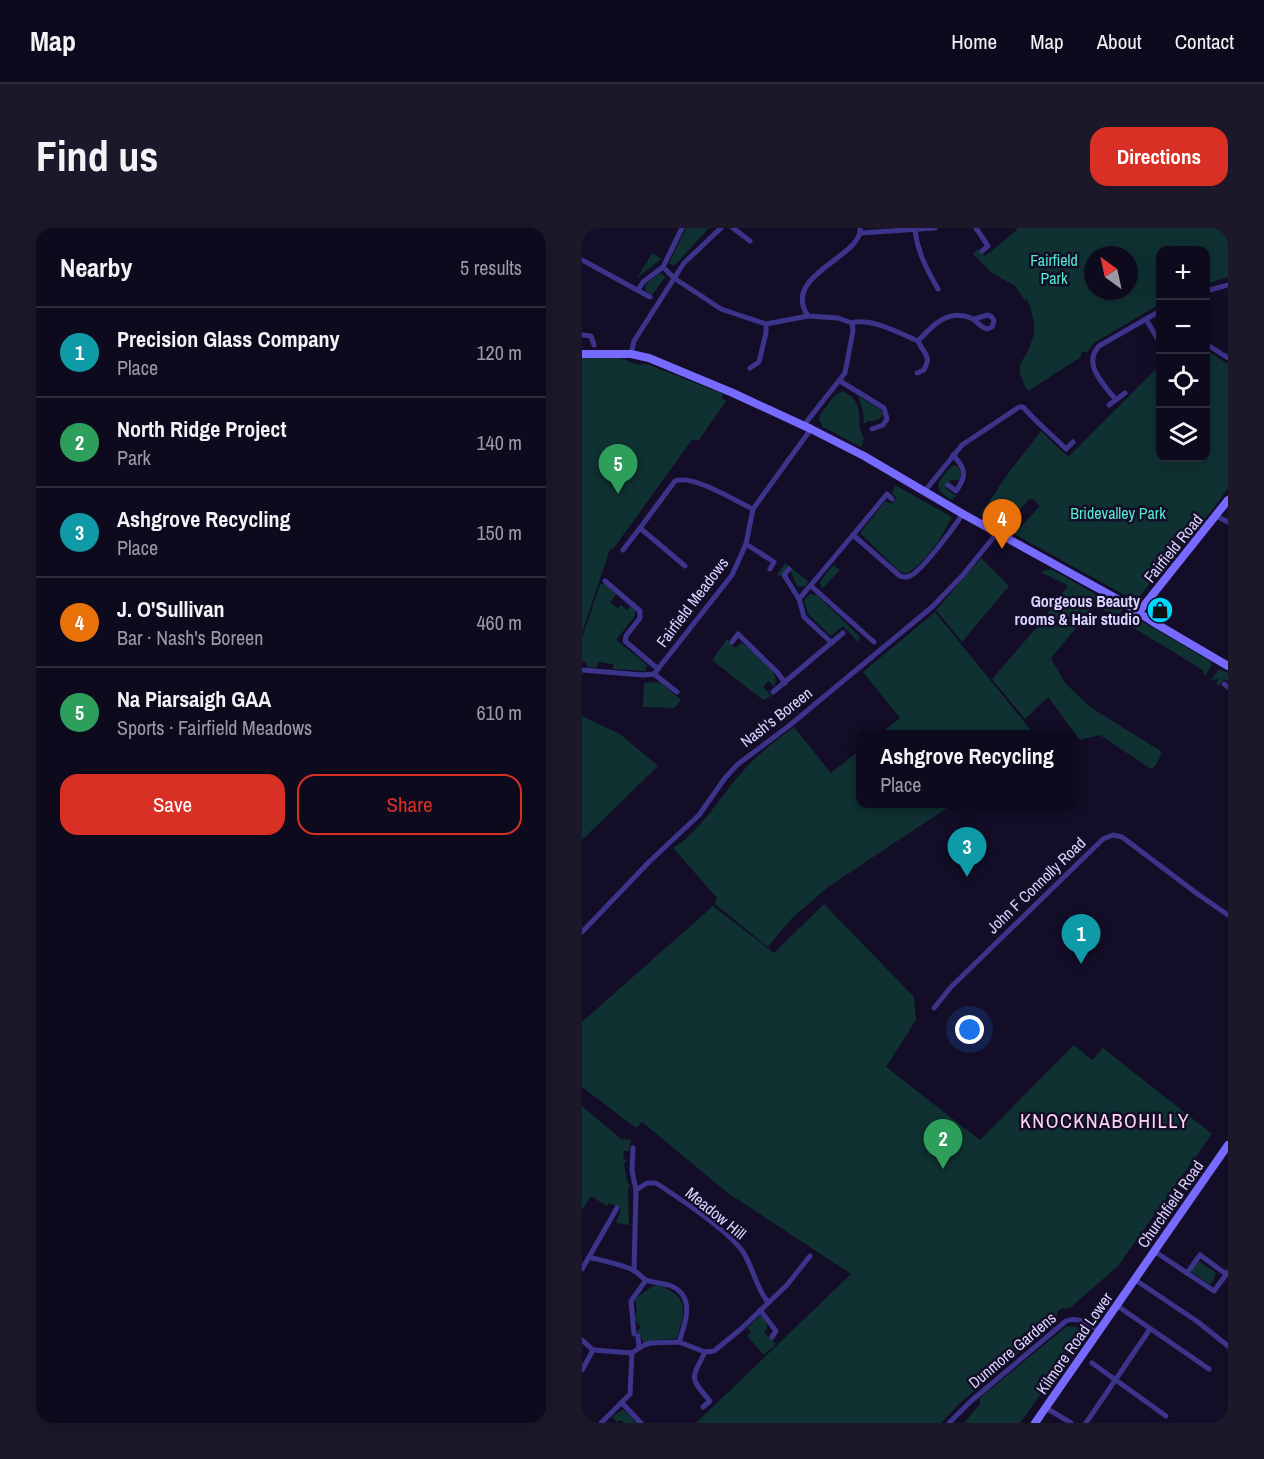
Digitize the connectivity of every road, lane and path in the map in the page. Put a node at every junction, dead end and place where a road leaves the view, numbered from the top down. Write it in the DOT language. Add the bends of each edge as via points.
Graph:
graph roads {
  1 [pos="682,228"];
  2 [pos="721,228"];
  3 [pos="733,228"];
  4 [pos="935,228"];
  5 [pos="976,228"];
  6 [pos="860,231"];
  7 [pos="915,231"];
  8 [pos="750,241"];
  9 [pos="982,251"];
  10 [pos="582,260"];
  11 [pos="663,267"];
  12 [pos="674,278"];
  13 [pos="1228,285"];
  14 [pos="938,289"];
  15 [pos="638,290"];
  16 [pos="1210,290"];
  17 [pos="650,297"];
  18 [pos="1156,314"];
  19 [pos="808,316"];
  20 [pos="974,319"];
  21 [pos="1146,319"];
  22 [pos="852,323"];
  23 [pos="766,324"];
  24 [pos="582,335"];
  25 [pos="1156,335"];
  26 [pos="918,341"];
  27 [pos="594,345"];
  28 [pos="1210,346"];
  29 [pos="582,354"];
  30 [pos="631,354"];
  31 [pos="1228,357"];
  32 [pos="750,368"];
  33 [pos="917,373"];
  34 [pos="840,381"];
  35 [pos="1125,393"];
  36 [pos="1116,400"];
  37 [pos="1109,405"];
  38 [pos="808,427"];
  39 [pos="872,429"];
  40 [pos="1073,442"];
  41 [pos="954,455"];
  42 [pos="948,485"];
  43 [pos="924,492"];
  44 [pos="892,499"];
  45 [pos="1228,500"];
  46 [pos="753,509"];
  47 [pos="963,514"];
  48 [pos="1216,516"];
  49 [pos="1228,522"];
  50 [pos="640,528"];
  51 [pos="997,532"];
  52 [pos="853,535"];
  53 [pos="746,544"];
  54 [pos="673,545"];
  55 [pos="624,550"];
  56 [pos="668,552"];
  57 [pos="685,566"];
  58 [pos="770,569"];
  59 [pos="789,569"];
  60 [pos="605,581"];
  61 [pos="811,586"];
  62 [pos="623,597"];
  63 [pos="799,599"];
  64 [pos="619,602"];
  65 [pos="1138,613"];
  66 [pos="843,633"];
  67 [pos="732,642"];
  68 [pos="874,642"];
  69 [pos="832,643"];
  70 [pos="1228,666"];
  71 [pos="582,670"];
  72 [pos="656,671"];
  73 [pos="785,683"];
  74 [pos="677,692"];
  75 [pos="773,692"];
  76 [pos="1228,915"];
  77 [pos="582,933"];
  78 [pos="934,1008"];
  79 [pos="1228,1144"];
  80 [pos="633,1148"];
  81 [pos="636,1190"];
  82 [pos="616,1208"];
  83 [pos="1154,1251"];
  84 [pos="810,1256"];
  85 [pos="590,1257"];
  86 [pos="582,1269"];
  87 [pos="634,1271"];
  88 [pos="1186,1273"];
  89 [pos="1227,1273"];
  90 [pos="1134,1279"];
  91 [pos="646,1280"];
  92 [pos="768,1302"];
  93 [pos="1116,1305"];
  94 [pos="760,1310"];
  95 [pos="1150,1329"];
  96 [pos="1098,1330"];
  97 [pos="772,1337"];
  98 [pos="582,1340"];
  99 [pos="679,1342"];
  100 [pos="1228,1346"];
  101 [pos="639,1348"];
  102 [pos="592,1350"];
  103 [pos="705,1352"];
  104 [pos="632,1353"];
  105 [pos="1092,1363"];
  106 [pos="1209,1369"];
  107 [pos="582,1370"];
  108 [pos="1115,1380"];
  109 [pos="622,1403"];
  110 [pos="703,1407"];
  111 [pos="1046,1408"];
  112 [pos="1166,1416"];
  113 [pos="601,1423"];
  114 [pos="640,1423"];
  115 [pos="949,1423"];
  116 [pos="1035,1423"];
  117 [pos="1071,1423"];
  118 [pos="1086,1423"];
  1 -- 11 [label="street"];
  2 -- 12 [label="street"];
  3 -- 8 [label="street"];
  4 -- 7 [label="street"];
  5 -- 9 [label="street" via="988,246"];
  6 -- 7 [label="street"];
  6 -- 19 [label="street" via="850,248 810,282 803,300"];
  7 -- 14 [label="street" via="923,263"];
  10 -- 15 [label="street"];
  11 -- 12 [label="street"];
  11 -- 15 [label="street"];
  12 -- 23 [label="street" via="721,309"];
  12 -- 30 [label="street" via="634,341"];
  13 -- 16 [label="street"];
  15 -- 17 [label="street"];
  18 -- 21 [label="street"];
  19 -- 22 [label="street"];
  19 -- 23 [label="street"];
  20 -- 26 [label="street" via="946,317"];
  21 -- 25 [label="street"];
  21 -- 36 [label="street" via="1093,353 1093,366"];
  22 -- 26 [label="street" via="869,323"];
  22 -- 34 [label="street" via="848,364"];
  23 -- 32 [label="street" via="759,362"];
  24 -- 27 [label="street" via="591,336"];
  26 -- 33 [label="street" via="928,363"];
  28 -- 31 [label="street"];
  29 -- 30 [label="street"];
  30 -- 38 [label="street" via="649,358"];
  34 -- 38 [label="street, Fairfield Meadows"];
  34 -- 39 [label="street" via="884,408 887,418 883,425"];
  35 -- 36 [label="street"];
  36 -- 37 [label="street"];
  38 -- 43 [label="street"];
  38 -- 46 [label="street, Fairfield Meadows"];
  40 -- 41 [label="street" via="1066,449 1022,406 974,436"];
  41 -- 42 [label="street" via="964,477 956,491"];
  41 -- 43 [label="street"];
  43 -- 47 [label="street"];
  44 -- 52 [label="street" via="887,494"];
  45 -- 48 [label="street, Fairfield Road"];
  46 -- 50 [label="street" via="694,481 679,479"];
  46 -- 53 [label="street, Fairfield Meadows"];
  47 -- 51 [label="street"];
  47 -- 52 [label="street" via="908,577 897,575"];
  48 -- 49 [label="street"];
  48 -- 65 [label="street, Fairfield Road"];
  50 -- 55 [label="street"];
  50 -- 56 [label="street, Fairfield Meadows"];
  51 -- 65 [label="street"];
  51 -- 77 [label="street, Nash's Boreen" via="932,607 738,764 699,815"];
  52 -- 61 [label="street"];
  53 -- 58 [label="street" via="774,562"];
  53 -- 72 [label="street, Fairfield Meadows" via="732,575"];
  54 -- 56 [label="street"];
  56 -- 57 [label="street, Fairfield Meadows"];
  59 -- 63 [label="street" via="784,575"];
  60 -- 62 [label="street"];
  61 -- 63 [label="street"];
  61 -- 68 [label="street"];
  62 -- 64 [label="street"];
  62 -- 72 [label="street" via="641,613 625,641"];
  63 -- 69 [label="street" via="804,617"];
  65 -- 70 [label="street"];
  66 -- 69 [label="street"];
  67 -- 73 [label="street" via="738,634"];
  69 -- 73 [label="street"];
  71 -- 72 [label="street" via="643,675"];
  72 -- 74 [label="street"];
  73 -- 75 [label="street"];
  76 -- 78 [label="street, John F Connolly Road" via="1122,837 1113,835 1103,839"];
  79 -- 83 [label="street, Churchfield Road"];
  80 -- 81 [label="street"];
  81 -- 87 [label="street"];
  81 -- 92 [label="street, Meadow Hill" via="656,1183 725,1233 746,1257"];
  82 -- 85 [label="street"];
  83 -- 88 [label="street"];
  83 -- 90 [label="street, Churchfield Road"];
  84 -- 92 [label="street"];
  85 -- 86 [label="street"];
  85 -- 87 [label="street"];
  87 -- 91 [label="street"];
  88 -- 89 [label="street" via="1200,1255"];
  88 -- 89 [label="street" via="1214,1291"];
  90 -- 93 [label="street, Kilmore Road Lower"];
  90 -- 100 [label="street"];
  91 -- 99 [label="street" via="674,1288 686,1300 687,1315"];
  91 -- 101 [label="street" via="631,1301"];
  92 -- 94 [label="street"];
  93 -- 95 [label="street"];
  93 -- 96 [label="street, Kilmore Road Lower"];
  94 -- 97 [label="street" via="776,1331"];
  94 -- 103 [label="street" via="718,1348"];
  95 -- 106 [label="street"];
  95 -- 108 [label="street"];
  96 -- 111 [label="street, Kilmore Road Lower"];
  96 -- 115 [label="street, Dunmore Gardens" via="1079,1320 1066,1322"];
  98 -- 102 [label="street"];
  99 -- 101 [label="street" via="651,1343"];
  99 -- 103 [label="street"];
  101 -- 104 [label="street"];
  102 -- 104 [label="street"];
  102 -- 107 [label="street"];
  103 -- 110 [label="street" via="694,1372 694,1383 710,1401"];
  104 -- 109 [label="street" via="631,1391"];
  105 -- 108 [label="street"];
  108 -- 112 [label="street"];
  108 -- 118 [label="street"];
  109 -- 113 [label="street"];
  109 -- 114 [label="street"];
  111 -- 116 [label="street, Kilmore Road Lower"];
  111 -- 117 [label="street"];
}
